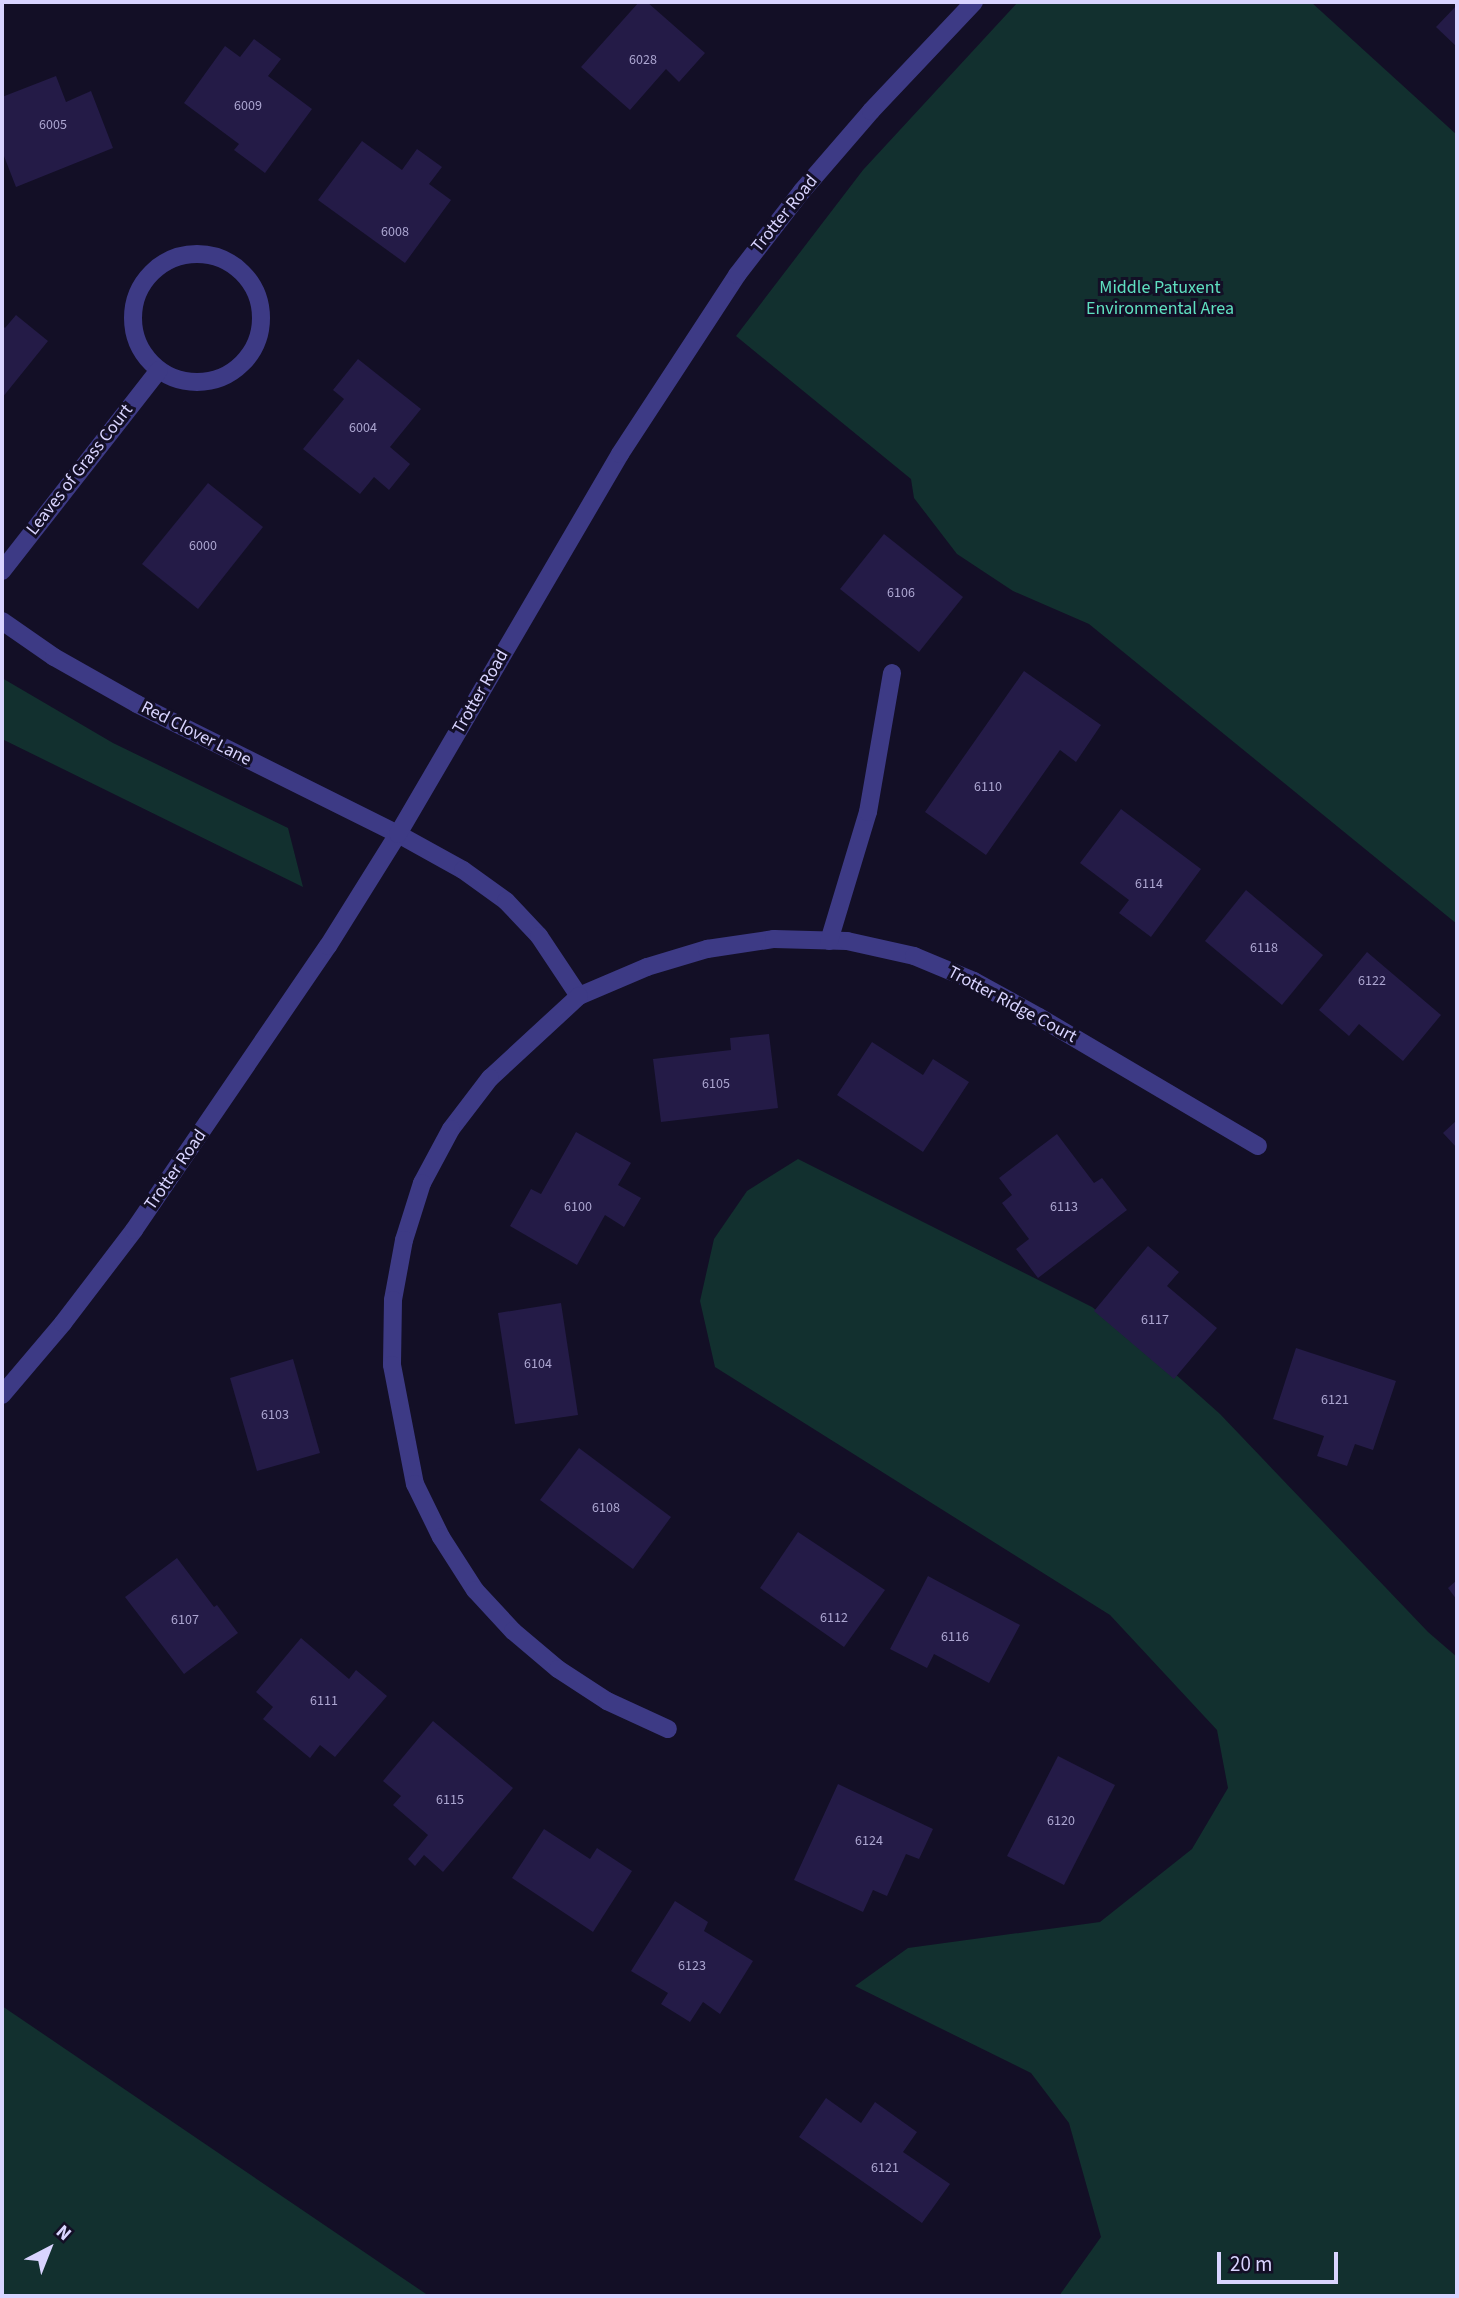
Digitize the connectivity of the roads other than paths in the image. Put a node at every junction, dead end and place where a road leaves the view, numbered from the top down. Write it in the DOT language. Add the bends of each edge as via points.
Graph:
graph roads {
  1 [pos="974,2"];
  2 [pos="159,370"];
  3 [pos="2,570"];
  4 [pos="2,621"];
  5 [pos="892,673"];
  6 [pos="398,834"];
  7 [pos="829,941"];
  8 [pos="579,996"];
  9 [pos="1258,1146"];
  10 [pos="2,1395"];
  11 [pos="668,1729"];
  1 -- 6 [label="street, Trotter Road" via="871,111 737,275 620,454"];
  2 -- 2 [label="street" via="142,351 133,324 134,301 148,275 176,256 204,253 226,259 249,278 262,307 260,337 244,364 216,381 185,382"];
  2 -- 3 [label="street, Leaves of Grass Court"];
  4 -- 6 [label="street, Red Clover Lane" via="137,704"];
  5 -- 7 [label="street" via="868,812"];
  6 -- 8 [label="street" via="463,870 506,901 539,936"];
  6 -- 10 [label="street, Trotter Road" via="328,946 134,1230"];
  7 -- 8 [label="street, Trotter Ridge Court" via="774,939 706,949 647,967"];
  7 -- 9 [label="street, Trotter Ridge Court" via="914,956 975,981"];
  8 -- 11 [label="street, Trotter Ridge Court" via="490,1078 451,1129 422,1183 404,1240 393,1300 392,1365 415,1484 475,1590 558,1669 607,1701"];
}
